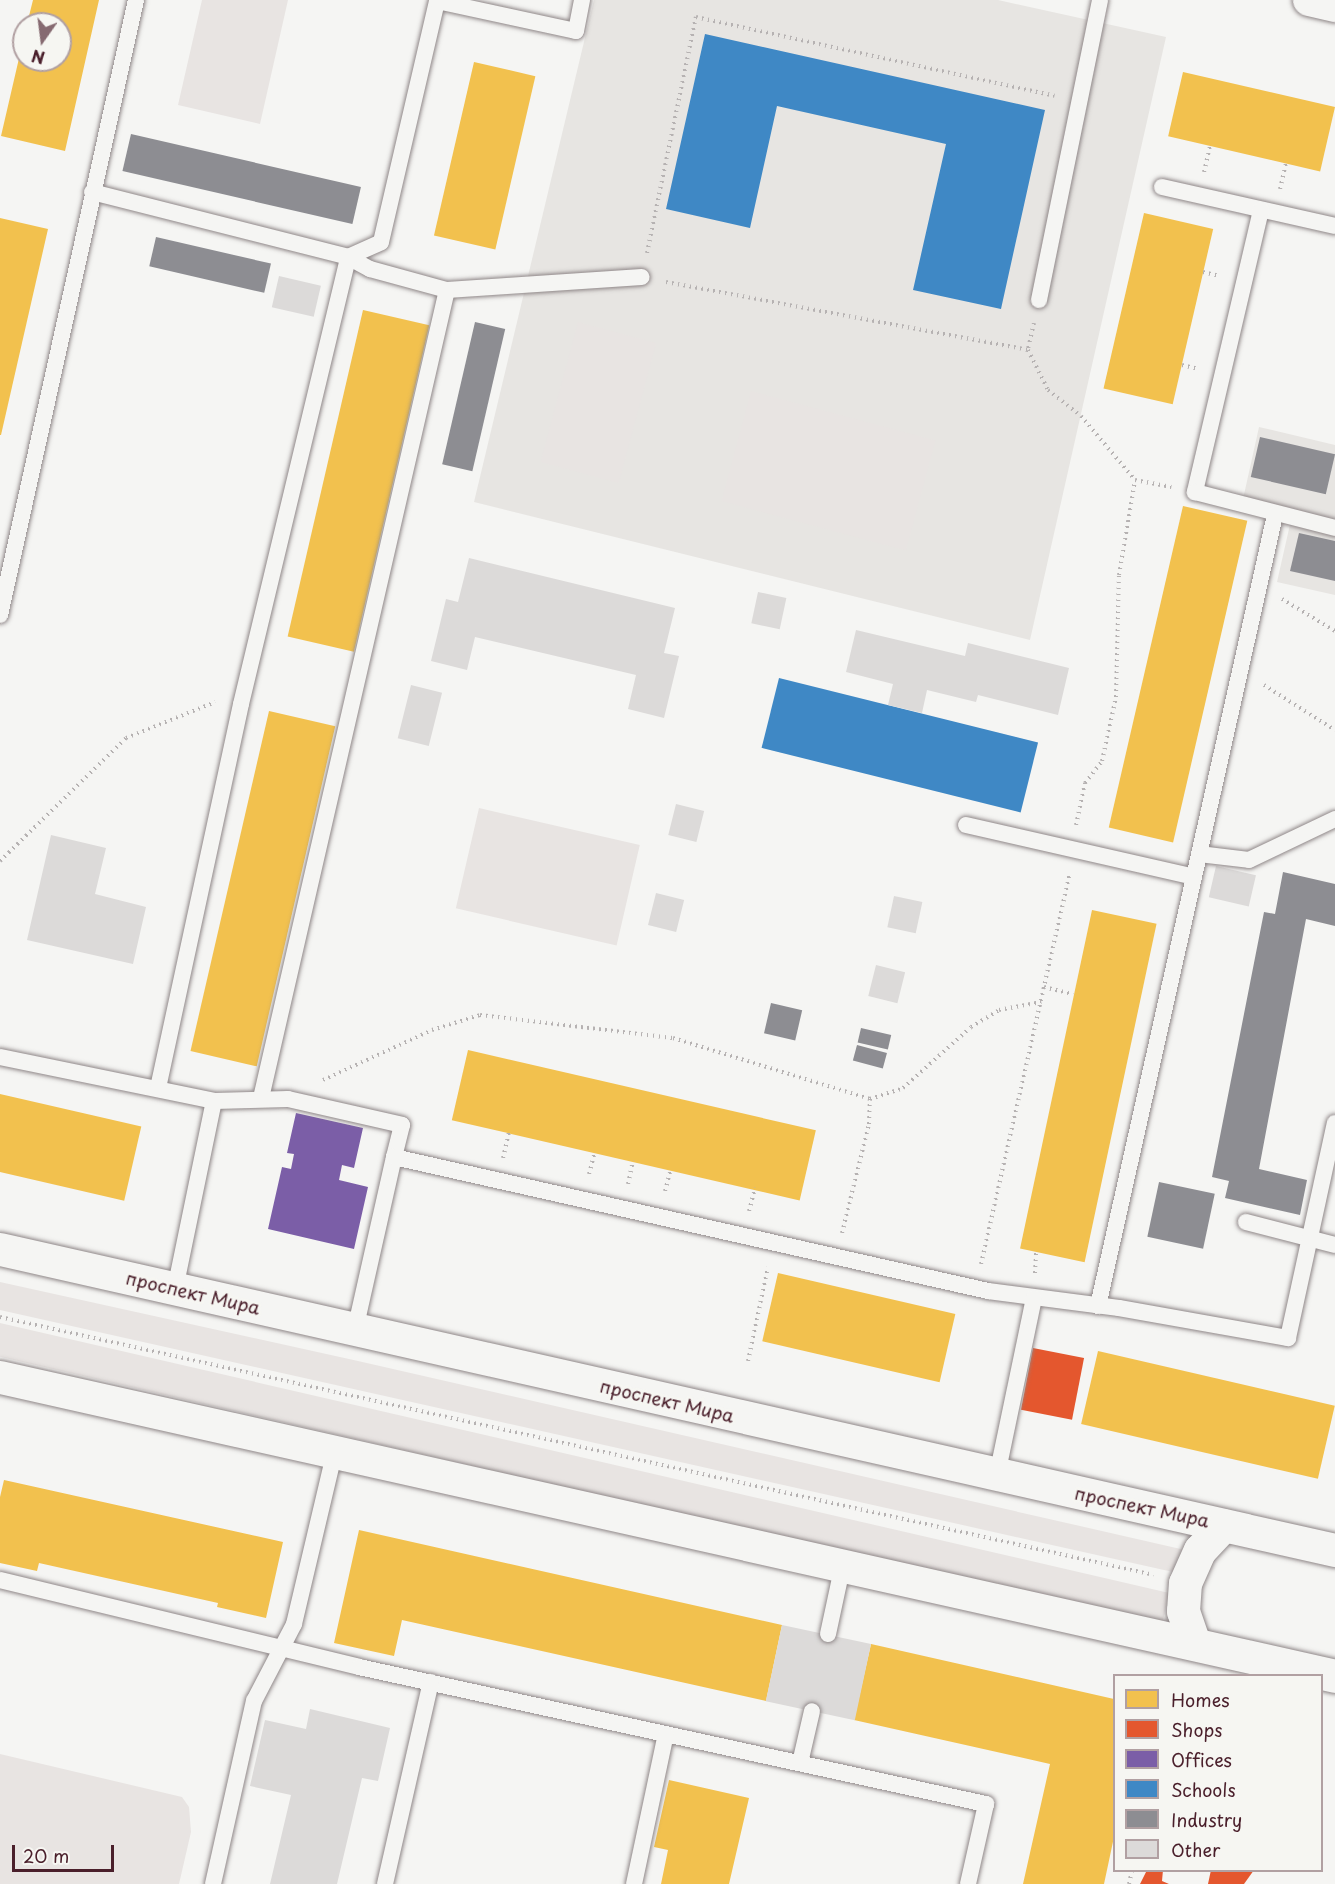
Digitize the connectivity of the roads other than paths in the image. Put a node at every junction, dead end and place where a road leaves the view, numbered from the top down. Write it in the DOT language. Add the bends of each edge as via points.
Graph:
graph roads {
  1 [pos="136,0"];
  2 [pos="582,0"];
  3 [pos="1100,0"];
  4 [pos="1310,0"];
  5 [pos="434,1"];
  6 [pos="1335,6"];
  7 [pos="1162,187"];
  8 [pos="92,192"];
  9 [pos="1261,210"];
  10 [pos="1335,226"];
  11 [pos="348,258"];
  12 [pos="642,277"];
  13 [pos="447,290"];
  14 [pos="1039,300"];
  15 [pos="1275,515"];
  16 [pos="1335,528"];
  17 [pos="0,615"];
  18 [pos="1335,819"];
  19 [pos="966,825"];
  20 [pos="1199,854"];
  21 [pos="1194,877"];
  22 [pos="0,1057"];
  23 [pos="158,1088"];
  24 [pos="261,1098"];
  25 [pos="214,1101"];
  26 [pos="1335,1123"];
  27 [pos="394,1157"];
  28 [pos="1246,1222"];
  29 [pos="1310,1239"];
  30 [pos="1335,1245"];
  31 [pos="0,1250"];
  32 [pos="175,1289"];
  33 [pos="1034,1298"];
  34 [pos="1098,1306"];
  35 [pos="355,1330"];
  36 [pos="0,1377"];
  37 [pos="334,1451"];
  38 [pos="997,1475"];
  39 [pos="1223,1525"];
  40 [pos="1335,1550"];
  41 [pos="843,1564"];
  42 [pos="0,1580"];
  43 [pos="828,1634"];
  44 [pos="1194,1643"];
  45 [pos="281,1648"];
  46 [pos="1335,1676"];
  47 [pos="431,1682"];
  48 [pos="812,1711"];
  49 [pos="666,1734"];
  50 [pos="800,1763"];
  51 [pos="213,1884"];
  52 [pos="385,1884"];
  53 [pos="634,1884"];
  54 [pos="968,1884"];
  1 -- 8 [label="lane"];
  2 -- 5 [label="lane" via="576,31"];
  3 -- 14 [label="lane"];
  4 -- 6 [label="street"];
  5 -- 11 [label="lane" via="381,242"];
  7 -- 9 [label="lane"];
  8 -- 11 [label="lane"];
  8 -- 17 [label="lane"];
  9 -- 10 [label="lane"];
  9 -- 15 [label="lane" via="1196,492"];
  11 -- 13 [label="lane" via="370,269"];
  11 -- 23 [label="lane" via="241,705"];
  12 -- 13 [label="lane"];
  13 -- 24 [label="lane"];
  15 -- 16 [label="lane"];
  15 -- 20 [label="lane"];
  18 -- 20 [label="lane" via="1250,860"];
  19 -- 21 [label="lane"];
  20 -- 21 [label="lane"];
  21 -- 34 [label="lane"];
  22 -- 23 [label="lane"];
  23 -- 25 [label="lane"];
  24 -- 25 [label="lane"];
  24 -- 27 [label="lane" via="288,1098 402,1125"];
  25 -- 32 [label="lane"];
  26 -- 29 [label="lane"];
  27 -- 33 [label="lane"];
  27 -- 35 [label="lane"];
  28 -- 29 [label="lane"];
  29 -- 30 [label="lane"];
  29 -- 34 [label="lane" via="1288,1338"];
  31 -- 32 [label="main road, проспект Мира"];
  32 -- 35 [label="main road, проспект Мира"];
  33 -- 34 [label="lane"];
  33 -- 38 [label="lane"];
  35 -- 38 [label="main road, проспект Мира"];
  36 -- 37 [label="main road"];
  37 -- 41 [label="main road"];
  37 -- 45 [label="lane" via="294,1624"];
  38 -- 39 [label="main road, проспект Мира"];
  39 -- 40 [label="main road, проспект Мира"];
  39 -- 44 [label="main road" via="1200,1550 1185,1583 1183,1611"];
  41 -- 43 [label="lane"];
  41 -- 44 [label="main road"];
  42 -- 45 [label="lane"];
  44 -- 46 [label="main road"];
  45 -- 47 [label="lane"];
  45 -- 51 [label="lane" via="254,1701"];
  47 -- 49 [label="lane"];
  47 -- 52 [label="lane"];
  48 -- 50 [label="lane"];
  49 -- 50 [label="lane"];
  49 -- 53 [label="lane"];
  50 -- 54 [label="lane" via="986,1804"];
}
